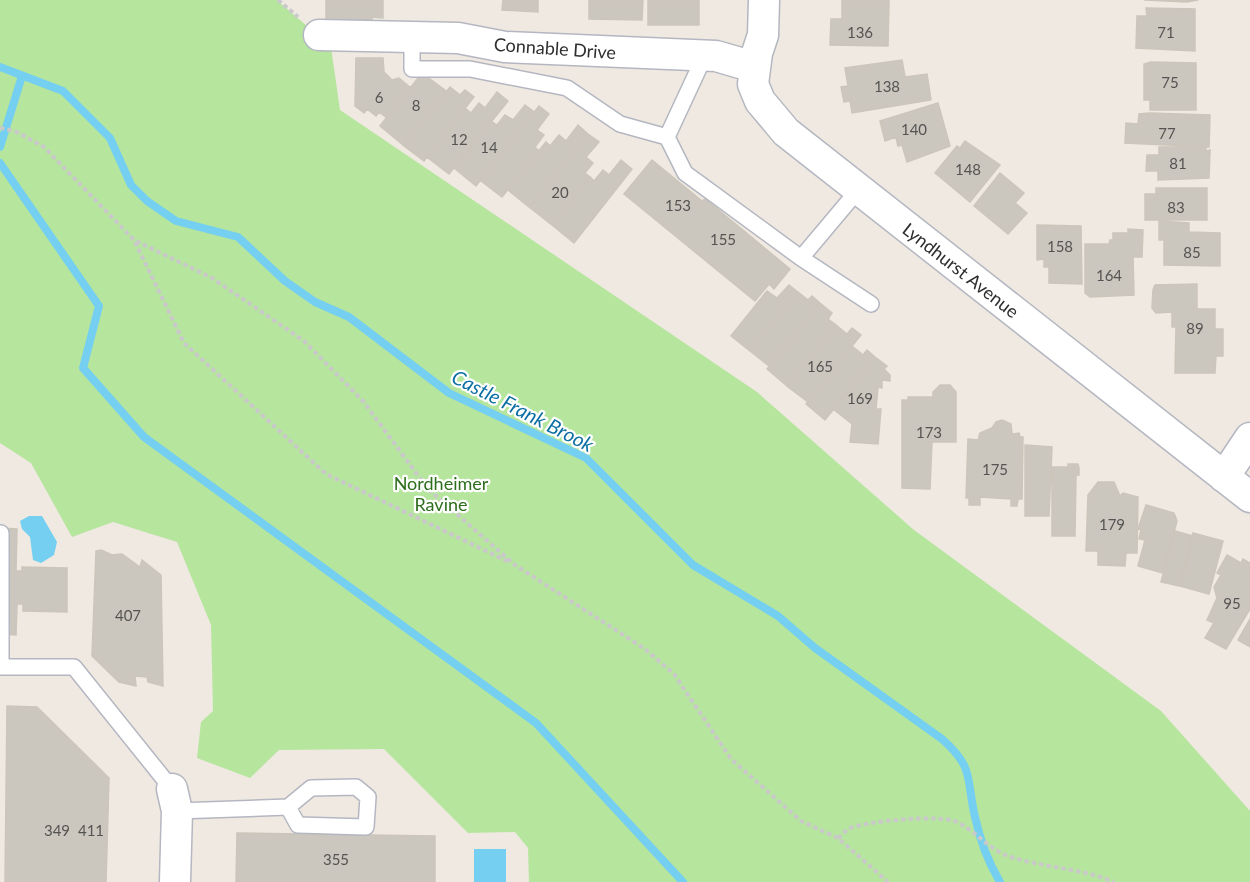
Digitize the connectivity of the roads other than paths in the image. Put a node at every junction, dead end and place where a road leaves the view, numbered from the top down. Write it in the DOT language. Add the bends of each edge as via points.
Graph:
graph roads {
  1 [pos="764,0"];
  2 [pos="319,35"];
  3 [pos="412,37"];
  4 [pos="705,55"];
  5 [pos="754,67"];
  6 [pos="667,137"];
  7 [pos="859,189"];
  8 [pos="801,258"];
  9 [pos="871,304"];
  10 [pos="1250,438"];
  11 [pos="1224,477"];
  12 [pos="1250,497"];
  13 [pos="1,532"];
  14 [pos="1,667"];
  15 [pos="174,800"];
  16 [pos="288,807"];
  17 [pos="175,882"];
  1 -- 5 [label="street, Lyndhurst Avenue" via="763,34"];
  2 -- 3 [label="street, Connable Drive"];
  3 -- 4 [label="street, Connable Drive" via="458,38 505,47"];
  3 -- 6 [label="lane" via="412,69 470,69 567,88 620,124"];
  4 -- 5 [label="street, Connable Drive"];
  4 -- 6 [label="lane"];
  5 -- 7 [label="street, Lyndhurst Avenue" via="753,84 760,101 786,132"];
  6 -- 8 [label="lane" via="685,172"];
  7 -- 8 [label="lane"];
  7 -- 11 [label="street, Lyndhurst Avenue"];
  8 -- 9 [label="lane"];
  10 -- 11 [label="street"];
  11 -- 12 [label="street, Lyndhurst Avenue"];
  13 -- 14 [label="lane"];
  14 -- 15 [label="lane" via="74,667"];
  15 -- 16 [label="lane"];
  15 -- 17 [label="street"];
  16 -- 16 [label="lane" via="298,825 366,827 368,797 356,787 311,788"];
}
